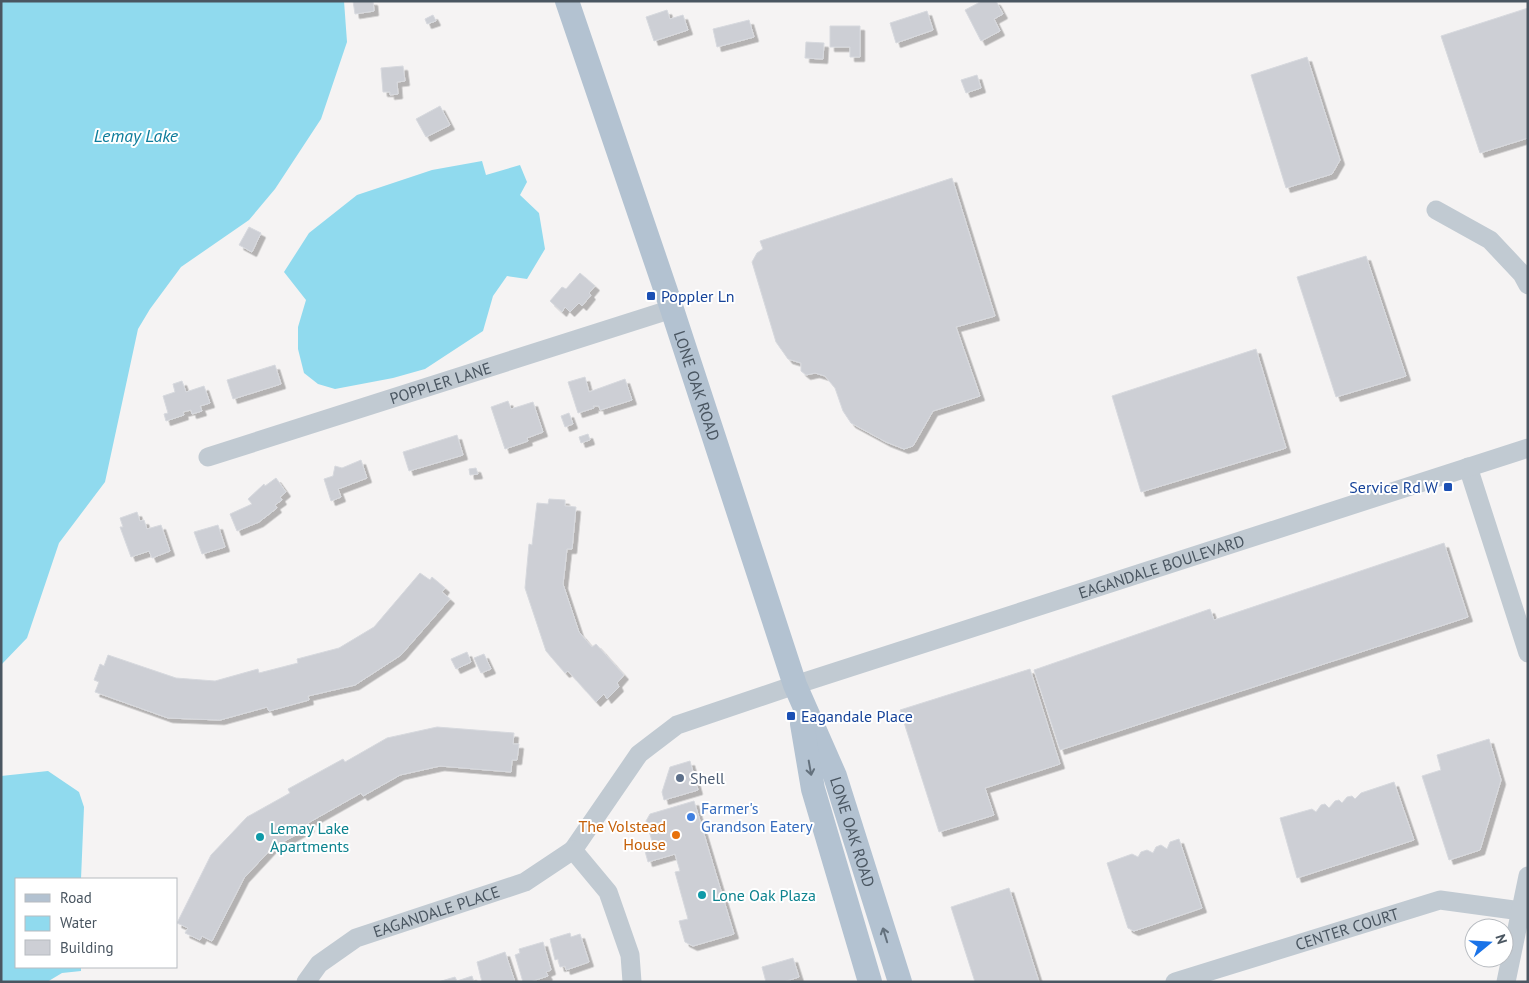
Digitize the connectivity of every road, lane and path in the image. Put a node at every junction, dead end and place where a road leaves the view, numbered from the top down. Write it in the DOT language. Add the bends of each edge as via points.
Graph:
graph roads {
  1 [pos="567,1"];
  2 [pos="1436,210"];
  3 [pos="1528,285"];
  4 [pos="672,309"];
  5 [pos="1528,448"];
  6 [pos="208,457"];
  7 [pos="1468,467"];
  8 [pos="1528,653"];
  9 [pos="794,685"];
  10 [pos="574,850"];
  11 [pos="1528,876"];
  12 [pos="1521,911"];
  13 [pos="306,982"];
  14 [pos="632,982"];
  15 [pos="870,982"];
  16 [pos="900,982"];
  17 [pos="1175,982"];
  18 [pos="1506,982"];
  1 -- 4 [label="main road, LONE OAK ROAD"];
  2 -- 3 [label="street" via="1490,240 1522,274"];
  4 -- 6 [label="street, POPPLER LANE"];
  4 -- 9 [label="main road, LONE OAK ROAD"];
  5 -- 7 [label="street, EAGANDALE BOULEVARD"];
  7 -- 8 [label="street"];
  7 -- 9 [label="street, EAGANDALE BOULEVARD"];
  9 -- 10 [label="street, EAGANDALE PLACE" via="677,725 639,754"];
  9 -- 15 [label="main road, LONE OAK ROAD, one-way" via="814,789"];
  16 -- 9 [label="main road, LONE OAK ROAD, one-way" via="835,776"];
  10 -- 13 [label="street, EAGANDALE PLACE" via="525,882 356,938 320,964"];
  10 -- 14 [label="street" via="608,892 630,955"];
  11 -- 12 [label="street"];
  12 -- 17 [label="street, CENTER COURT" via="1440,900"];
  12 -- 18 [label="street"];
}
